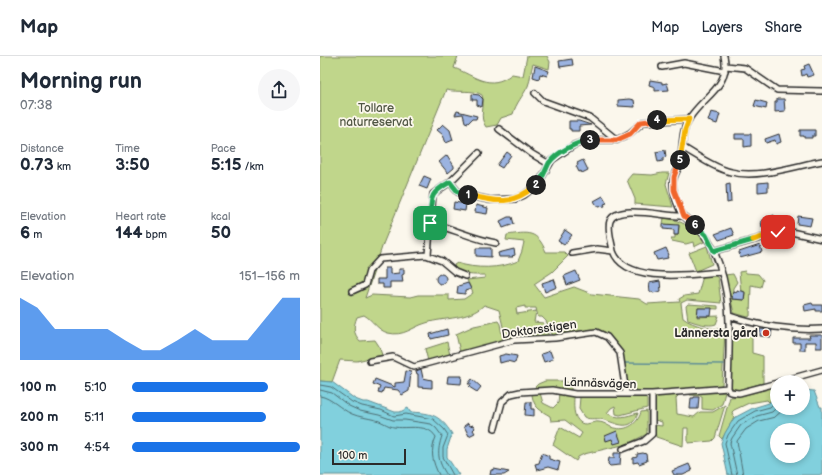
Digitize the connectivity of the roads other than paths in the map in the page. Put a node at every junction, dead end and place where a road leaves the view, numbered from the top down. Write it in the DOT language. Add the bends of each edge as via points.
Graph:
graph roads {
  1 [pos="724,56"];
  2 [pos="662,67"];
  3 [pos="726,68"];
  4 [pos="822,91"];
  5 [pos="535,93"];
  6 [pos="689,119"];
  7 [pos="499,130"];
  8 [pos="617,140"];
  9 [pos="682,147"];
  10 [pos="479,153"];
  11 [pos="822,161"];
  12 [pos="549,164"];
  13 [pos="450,182"];
  14 [pos="684,216"];
  15 [pos="430,223"];
  16 [pos="822,239"];
  17 [pos="496,243"];
  18 [pos="613,251"];
  19 [pos="714,251"];
  20 [pos="572,253"];
  21 [pos="428,256"];
  22 [pos="720,272"];
  23 [pos="465,276"];
  24 [pos="352,291"];
  25 [pos="730,316"];
  26 [pos="822,329"];
  27 [pos="370,361"];
  28 [pos="822,370"];
  29 [pos="804,375"];
  30 [pos="770,384"];
  31 [pos="728,388"];
  32 [pos="626,393"];
  33 [pos="652,394"];
  34 [pos="495,428"];
  35 [pos="623,449"];
  1 -- 3 [label="street"];
  2 -- 3 [label="street" via="684,63"];
  3 -- 4 [label="street" via="745,68 777,90"];
  3 -- 6 [label="street" via="721,83"];
  5 -- 8 [label="street" via="543,101 590,118"];
  6 -- 8 [label="street" via="643,122 630,134"];
  6 -- 9 [label="street"];
  7 -- 12 [label="street"];
  8 -- 12 [label="street" via="582,142 561,153"];
  9 -- 11 [label="street" via="721,169 739,174 761,173"];
  9 -- 14 [label="street" via="673,186"];
  10 -- 13 [label="street"];
  12 -- 13 [label="street" via="538,184 515,199 490,200 466,195 458,192"];
  13 -- 15 [label="street" via="433,194"];
  14 -- 18 [label="street" via="647,212 617,214 610,222"];
  14 -- 19 [label="street" via="706,235"];
  15 -- 17 [label="street" via="461,232 471,238"];
  15 -- 21 [label="street"];
  16 -- 19 [label="street" via="787,231"];
  18 -- 20 [label="street" via="597,249"];
  18 -- 22 [label="street" via="623,266 654,274 685,276"];
  19 -- 22 [label="street"];
  21 -- 23 [label="street" via="442,261 455,272"];
  21 -- 24 [label="street" via="380,259 364,285"];
  22 -- 25 [label="street"];
  25 -- 26 [label="street" via="748,322 794,329"];
  25 -- 31 [label="street"];
  27 -- 32 [label="street, Doktorsstigen" via="393,357 414,367 514,340 596,332 607,338 620,353"];
  28 -- 29 [label="street, Lännäsvägen"];
  30 -- 31 [label="street, Lännäsvägen" via="739,393 730,392"];
  31 -- 33 [label="street, Lännäsvägen"];
  32 -- 33 [label="street, Lännäsvägen"];
  32 -- 34 [label="street, Lännäsvägen" via="575,394 552,390 516,392 502,402"];
  33 -- 35 [label="street" via="652,434 644,441"];
}
